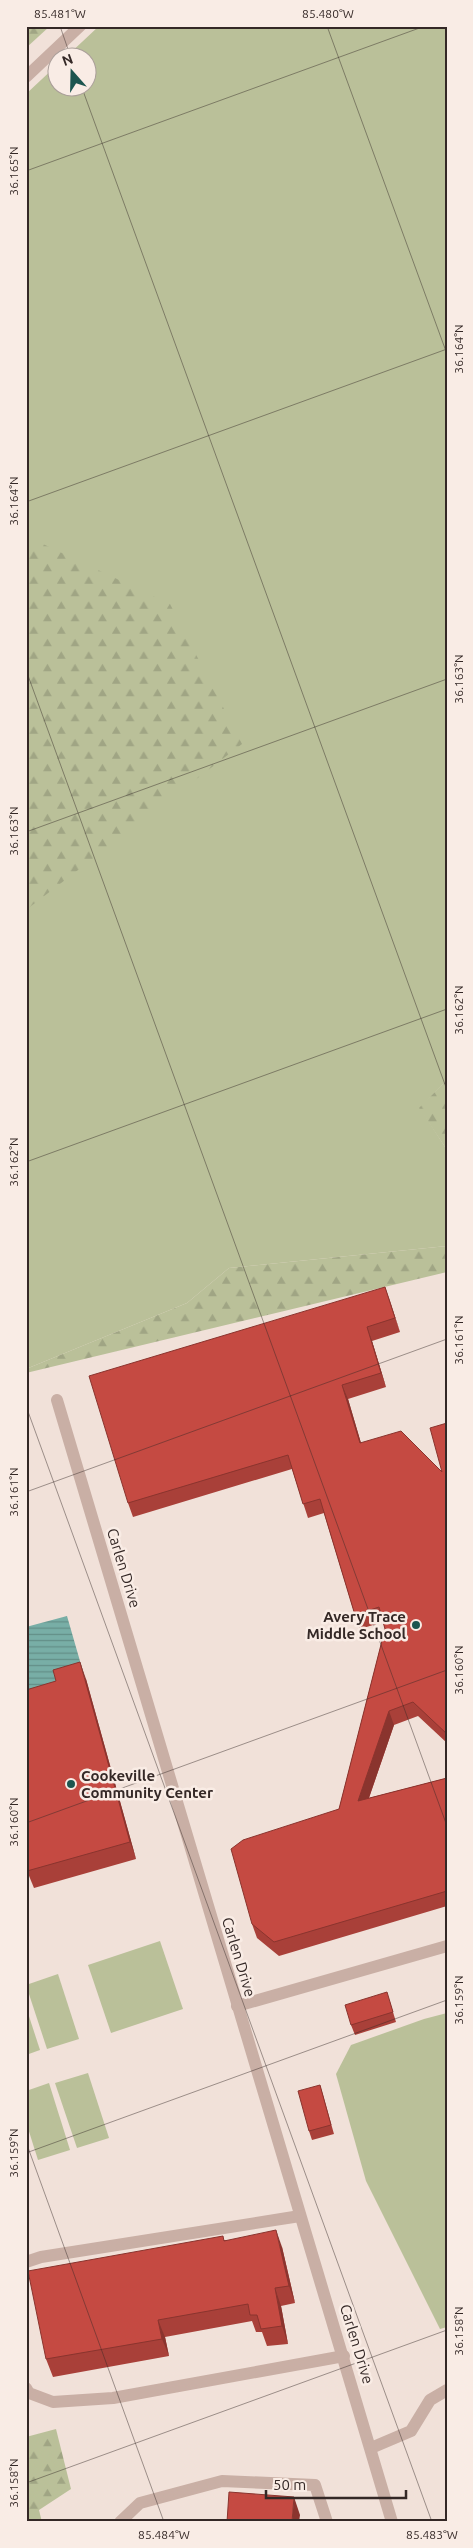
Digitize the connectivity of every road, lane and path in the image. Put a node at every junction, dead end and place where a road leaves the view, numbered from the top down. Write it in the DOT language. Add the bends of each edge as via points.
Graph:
graph roads {
  1 [pos="80,26"];
  2 [pos="26,77"];
  3 [pos="57,1400"];
  4 [pos="447,1946"];
  5 [pos="237,2006"];
  6 [pos="300,2216"];
  7 [pos="26,2262"];
  8 [pos="344,2356"];
  9 [pos="26,2388"];
  10 [pos="447,2390"];
  11 [pos="371,2448"];
  12 [pos="120,2522"];
  13 [pos="327,2522"];
  14 [pos="392,2522"];
  1 -- 2 [label="street"];
  3 -- 5 [label="street, Carlen Drive"];
  4 -- 5 [label="street"];
  5 -- 6 [label="street, Carlen Drive"];
  6 -- 7 [label="street" via="41,2256"];
  6 -- 8 [label="street, Carlen Drive"];
  8 -- 9 [label="street" via="113,2398 53,2402 29,2393"];
  8 -- 11 [label="street, Carlen Drive"];
  10 -- 11 [label="street" via="430,2400 411,2431"];
  11 -- 14 [label="street, Carlen Drive"];
  12 -- 13 [label="street" via="140,2503 222,2481 315,2486"];
}
